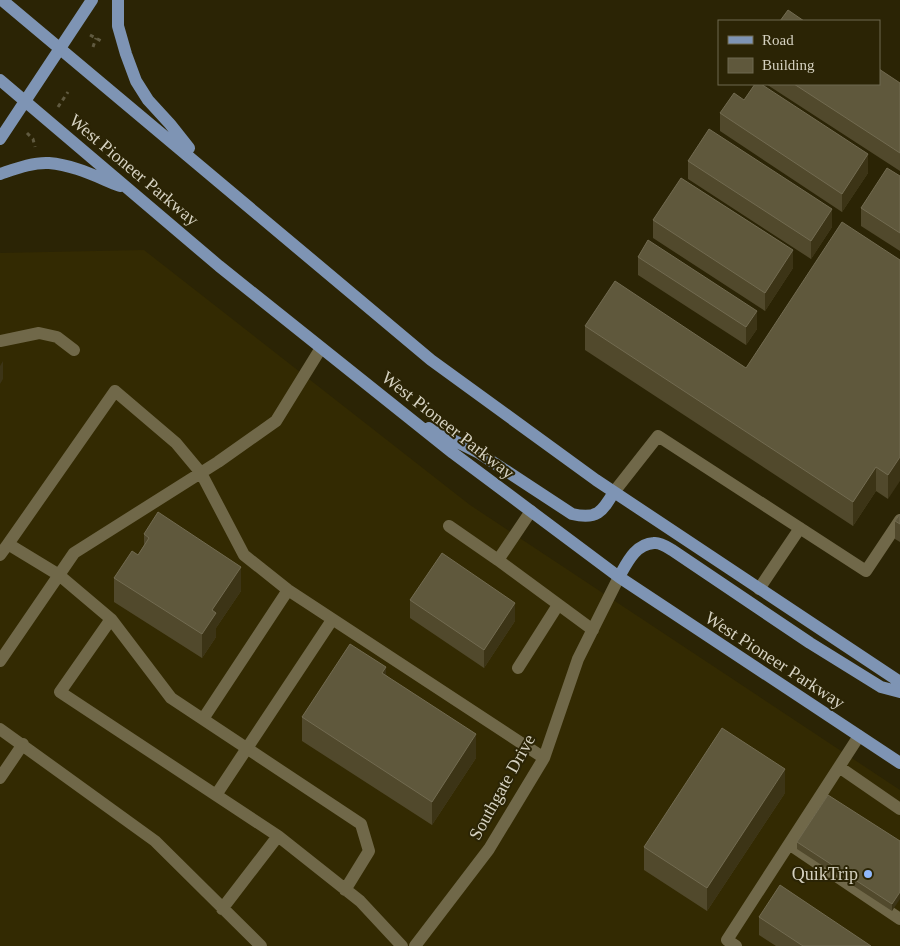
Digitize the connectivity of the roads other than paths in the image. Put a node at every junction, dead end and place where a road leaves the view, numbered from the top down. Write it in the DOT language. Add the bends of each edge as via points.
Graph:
graph roads {
  1 [pos="2,0"];
  2 [pos="92,0"];
  3 [pos="118,0"];
  4 [pos="60,48"];
  5 [pos="0,80"];
  6 [pos="25,100"];
  7 [pos="0,139"];
  8 [pos="202,166"];
  9 [pos="0,174"];
  10 [pos="130,190"];
  11 [pos="0,341"];
  12 [pos="321,348"];
  13 [pos="74,350"];
  14 [pos="413,421"];
  15 [pos="201,473"];
  16 [pos="614,492"];
  17 [pos="530,510"];
  18 [pos="900,520"];
  19 [pos="448,526"];
  20 [pos="800,528"];
  21 [pos="8,544"];
  22 [pos="0,555"];
  23 [pos="498,560"];
  24 [pos="59,575"];
  25 [pos="620,577"];
  26 [pos="759,589"];
  27 [pos="288,590"];
  28 [pos="558,605"];
  29 [pos="111,619"];
  30 [pos="332,620"];
  31 [pos="592,630"];
  32 [pos="0,661"];
  33 [pos="518,668"];
  34 [pos="900,682"];
  35 [pos="900,692"];
  36 [pos="203,719"];
  37 [pos="0,729"];
  38 [pos="859,736"];
  39 [pos="23,744"];
  40 [pos="247,748"];
  41 [pos="544,758"];
  42 [pos="900,763"];
  43 [pos="839,767"];
  44 [pos="0,778"];
  45 [pos="216,795"];
  46 [pos="900,809"];
  47 [pos="278,836"];
  48 [pos="789,844"];
  49 [pos="345,890"];
  50 [pos="222,908"];
  51 [pos="900,919"];
  52 [pos="261,946"];
  53 [pos="402,946"];
  54 [pos="415,946"];
  55 [pos="736,946"];
  1 -- 4 [label="main road"];
  2 -- 4 [label="main road"];
  3 -- 8 [label="main road" via="118,26 136,80 148,100"];
  4 -- 6 [label="main road"];
  4 -- 8 [label="main road"];
  5 -- 6 [label="main road, West Pioneer Parkway"];
  6 -- 7 [label="main road"];
  6 -- 10 [label="main road, West Pioneer Parkway"];
  8 -- 16 [label="main road" via="431,360"];
  9 -- 10 [label="main road" via="23,166 48,163 74,168"];
  10 -- 12 [label="main road, West Pioneer Parkway"];
  11 -- 13 [label="street" via="39,333 57,337"];
  12 -- 14 [label="main road, West Pioneer Parkway"];
  12 -- 15 [label="street" via="276,420"];
  14 -- 16 [label="main road" via="480,453 572,514 595,515"];
  14 -- 17 [label="main road, West Pioneer Parkway"];
  15 -- 21 [label="street" via="176,443 115,391"];
  15 -- 24 [label="street" via="74,553"];
  15 -- 27 [label="street" via="244,555"];
  16 -- 20 [label="street" via="658,436"];
  16 -- 26 [label="main road"];
  17 -- 23 [label="street"];
  17 -- 25 [label="main road, West Pioneer Parkway"];
  18 -- 20 [label="street" via="866,571"];
  19 -- 23 [label="street"];
  20 -- 26 [label="street"];
  21 -- 22 [label="street"];
  21 -- 24 [label="street"];
  23 -- 28 [label="street"];
  24 -- 29 [label="street"];
  24 -- 32 [label="street"];
  25 -- 31 [label="street, Southgate Drive"];
  25 -- 35 [label="main road" via="633,554 656,542 881,687"];
  25 -- 38 [label="main road, West Pioneer Parkway"];
  26 -- 34 [label="main road"];
  27 -- 30 [label="street"];
  27 -- 36 [label="street"];
  28 -- 31 [label="street"];
  28 -- 33 [label="street"];
  29 -- 36 [label="street" via="171,698"];
  29 -- 45 [label="street" via="60,692"];
  30 -- 40 [label="street"];
  30 -- 41 [label="street"];
  31 -- 41 [label="street, Southgate Drive" via="578,659"];
  36 -- 40 [label="street"];
  37 -- 39 [label="street"];
  38 -- 42 [label="main road, West Pioneer Parkway"];
  38 -- 43 [label="street"];
  39 -- 44 [label="street"];
  39 -- 50 [label="street" via="154,841"];
  40 -- 45 [label="street"];
  40 -- 49 [label="street" via="360,824 369,851"];
  41 -- 54 [label="street, Southgate Drive" via="489,849"];
  43 -- 46 [label="street"];
  43 -- 48 [label="street"];
  45 -- 47 [label="street"];
  47 -- 49 [label="street"];
  47 -- 50 [label="street"];
  48 -- 51 [label="street"];
  48 -- 55 [label="street" via="727,940"];
  49 -- 53 [label="street"];
  50 -- 52 [label="street"];
}
